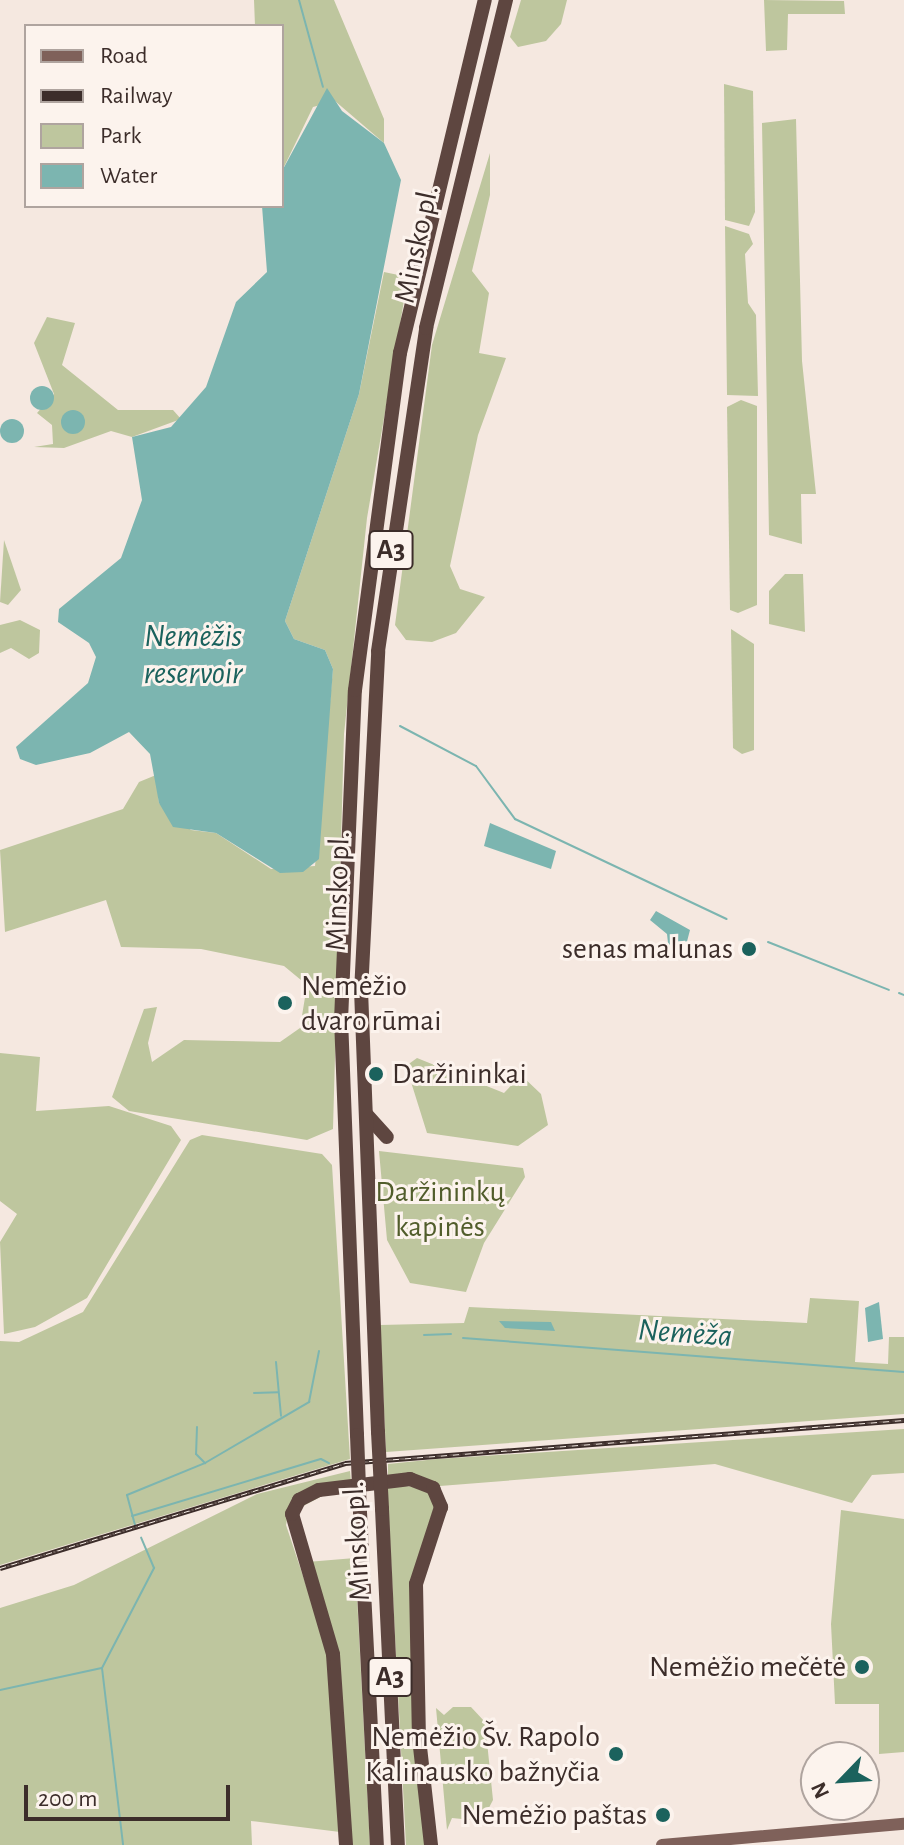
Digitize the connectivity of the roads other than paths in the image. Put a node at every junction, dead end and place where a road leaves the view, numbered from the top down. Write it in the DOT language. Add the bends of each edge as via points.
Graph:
graph roads {
  1 [pos="485,0"];
  2 [pos="506,0"];
  3 [pos="365,1110"];
  4 [pos="365,1160"];
  5 [pos="904,1824"];
  6 [pos="346,1845"];
  7 [pos="377,1845"];
  8 [pos="398,1845"];
  9 [pos="431,1845"];
  10 [pos="662,1845"];
  1 -- 7 [label="highway, Minsko pl. / A3, bridge" via="400,353 355,690 341,1021"];
  2 -- 3 [label="highway, Minsko pl. / A3" via="440,255 392,535 366,815"];
  3 -- 4 [label="highway, Minsko pl. / A3"];
  3 -- 4 [label="highway" via="374,1130 387,1137"];
  4 -- 8 [label="highway, Minsko pl. / A3, bridge"];
  5 -- 10 [label="main road"];
  6 -- 9 [label="highway" via="331,1645 292,1514 299,1500 319,1490 410,1479 433,1488 441,1507 416,1584 419,1738"];
}
